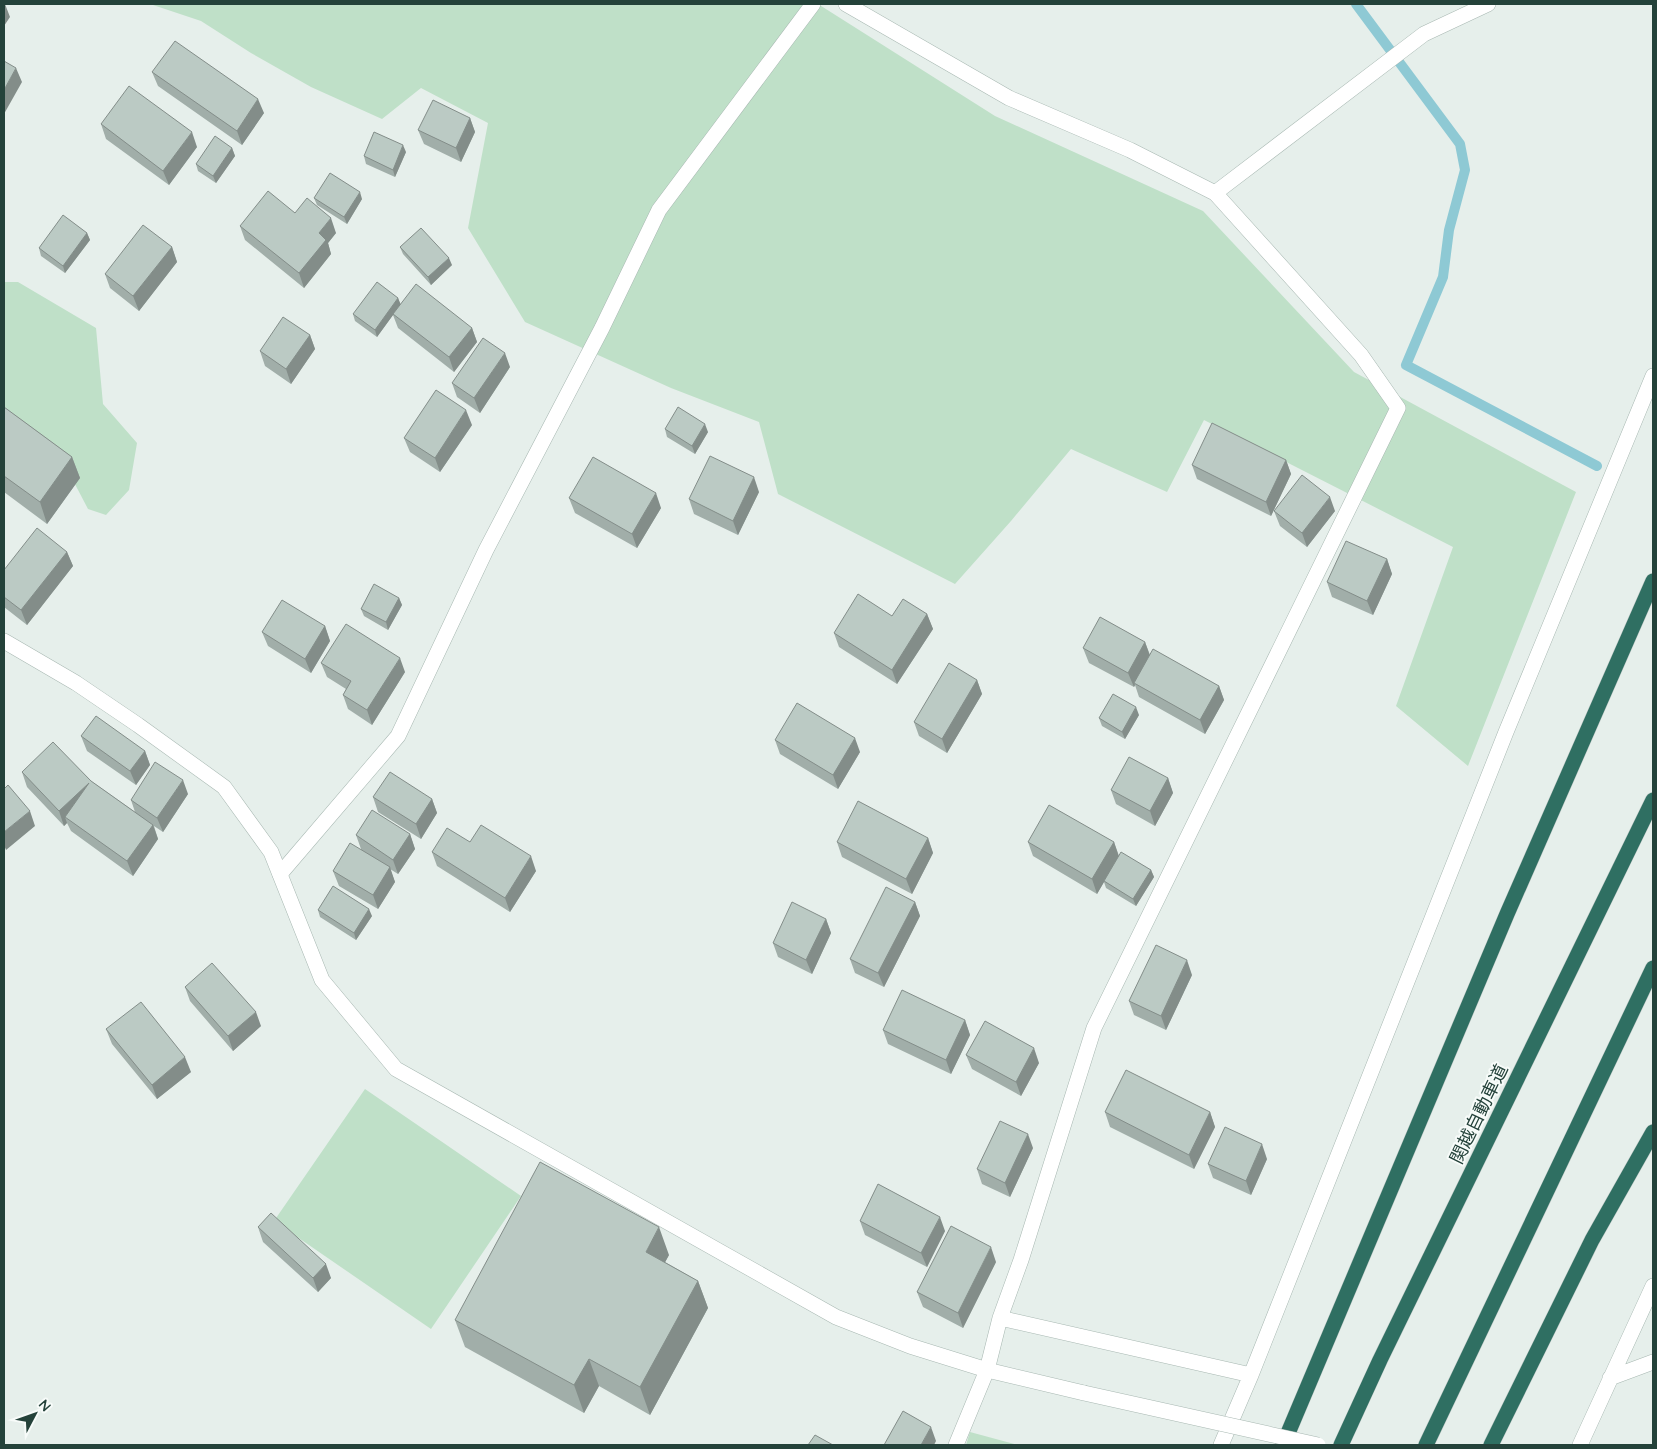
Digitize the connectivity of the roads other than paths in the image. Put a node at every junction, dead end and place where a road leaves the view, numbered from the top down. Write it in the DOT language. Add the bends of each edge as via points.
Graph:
graph roads {
  1 [pos="813,4"];
  2 [pos="846,4"];
  3 [pos="1488,4"];
  4 [pos="1215,193"];
  5 [pos="1653,376"];
  6 [pos="1653,581"];
  7 [pos="4,642"];
  8 [pos="1653,800"];
  9 [pos="280,874"];
  10 [pos="1653,968"];
  11 [pos="1653,1132"];
  12 [pos="1653,1286"];
  13 [pos="1000,1318"];
  14 [pos="1653,1362"];
  15 [pos="987,1370"];
  16 [pos="1251,1375"];
  17 [pos="1610,1378"];
  18 [pos="956,1445"];
  19 [pos="1221,1445"];
  20 [pos="1283,1445"];
  21 [pos="1318,1445"];
  22 [pos="1341,1445"];
  23 [pos="1426,1445"];
  24 [pos="1491,1445"];
  25 [pos="1580,1445"];
  1 -- 9 [label="street" via="659,210 602,328 486,550 398,736"];
  2 -- 4 [label="street" via="1008,98 1130,150"];
  3 -- 4 [label="street" via="1424,34"];
  4 -- 13 [label="street" via="1361,355 1398,408 1094,1028"];
  5 -- 16 [label="street" via="1506,732"];
  6 -- 20 [label="highway" via="1507,914"];
  7 -- 9 [label="street" via="76,683 224,787 271,852"];
  8 -- 22 [label="highway, 関越自動車道"];
  9 -- 15 [label="street" via="322,980 396,1069 836,1317 910,1346"];
  10 -- 23 [label="highway"];
  11 -- 24 [label="highway" via="1592,1240"];
  12 -- 17 [label="street"];
  13 -- 15 [label="street"];
  13 -- 16 [label="street"];
  14 -- 17 [label="street"];
  15 -- 18 [label="street"];
  15 -- 21 [label="street, bridge"];
  16 -- 19 [label="street"];
  17 -- 25 [label="street"];
}
